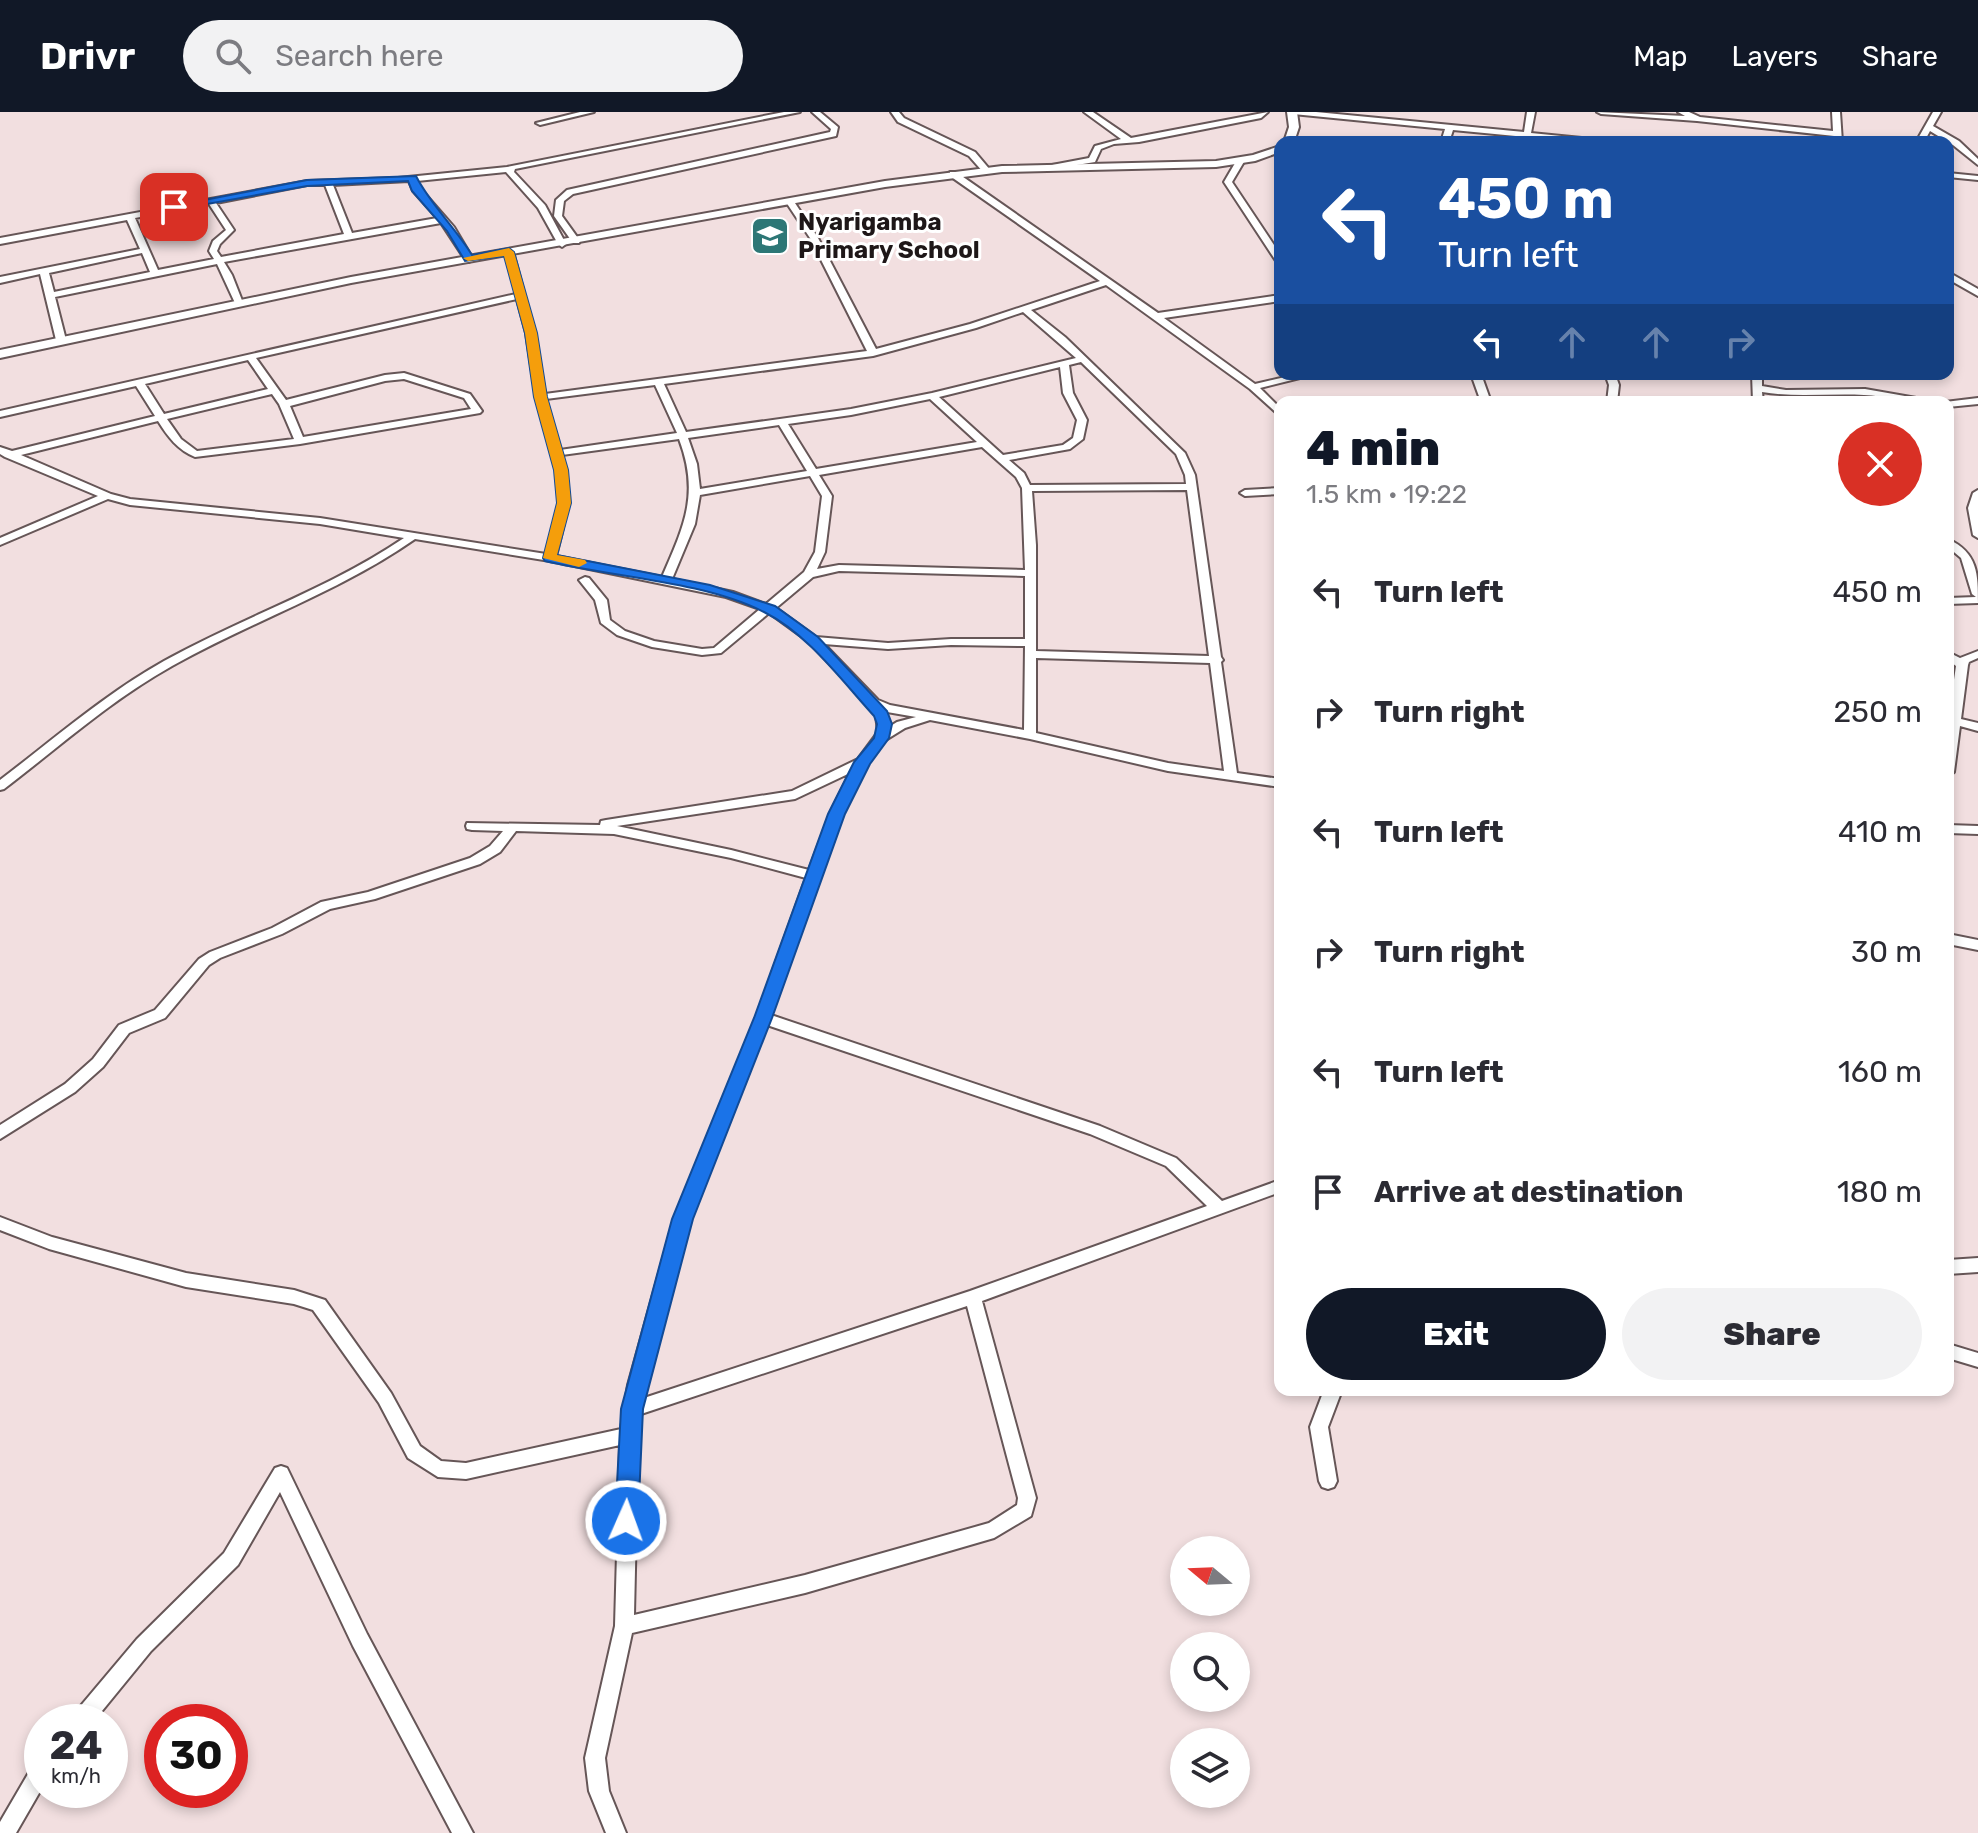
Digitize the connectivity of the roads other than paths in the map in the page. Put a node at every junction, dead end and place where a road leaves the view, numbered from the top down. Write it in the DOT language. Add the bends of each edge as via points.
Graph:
graph roads {
  1 [pos="590,112"];
  2 [pos="796,112"];
  3 [pos="816,112"];
  4 [pos="895,112"];
  5 [pos="1090,112"];
  6 [pos="1264,112"];
  7 [pos="1293,112"];
  8 [pos="1531,112"];
  9 [pos="1601,112"];
  10 [pos="1682,112"];
  11 [pos="1836,112"];
  12 [pos="1937,112"];
  13 [pos="1699,119"];
  14 [pos="540,123"];
  15 [pos="1450,126"];
  16 [pos="1928,127"];
  17 [pos="1527,134"];
  18 [pos="1291,136"];
  19 [pos="1447,136"];
  20 [pos="1546,136"];
  21 [pos="1823,136"];
  22 [pos="1838,136"];
  23 [pos="1923,136"];
  24 [pos="1944,136"];
  25 [pos="1129,140"];
  26 [pos="1954,142"];
  27 [pos="1274,151"];
  28 [pos="1241,160"];
  29 [pos="1978,163"];
  30 [pos="1054,168"];
  31 [pos="509,169"];
  32 [pos="987,171"];
  33 [pos="953,174"];
  34 [pos="1954,176"];
  35 [pos="412,178"];
  36 [pos="1978,178"];
  37 [pos="328,181"];
  38 [pos="210,200"];
  39 [pos="790,202"];
  40 [pos="129,215"];
  41 [pos="442,220"];
  42 [pos="349,235"];
  43 [pos="0,241"];
  44 [pos="576,241"];
  45 [pos="562,244"];
  46 [pos="145,250"];
  47 [pos="509,252"];
  48 [pos="1274,252"];
  49 [pos="469,259"];
  50 [pos="217,260"];
  51 [pos="44,271"];
  52 [pos="155,274"];
  53 [pos="1954,279"];
  54 [pos="0,280"];
  55 [pos="1105,282"];
  56 [pos="1978,293"];
  57 [pos="50,295"];
  58 [pos="522,295"];
  59 [pos="1274,299"];
  60 [pos="239,303"];
  61 [pos="1026,310"];
  62 [pos="1156,316"];
  63 [pos="61,340"];
  64 [pos="873,353"];
  65 [pos="0,354"];
  66 [pos="251,358"];
  67 [pos="1082,359"];
  68 [pos="1064,363"];
  69 [pos="1284,380"];
  70 [pos="1757,380"];
  71 [pos="139,383"];
  72 [pos="659,383"];
  73 [pos="1253,387"];
  74 [pos="1758,388"];
  75 [pos="275,390"];
  76 [pos="932,396"];
  77 [pos="1758,396"];
  78 [pos="1888,396"];
  79 [pos="541,397"];
  80 [pos="1978,401"];
  81 [pos="1954,403"];
  82 [pos="284,404"];
  83 [pos="1274,407"];
  84 [pos="0,414"];
  85 [pos="162,417"];
  86 [pos="782,422"];
  87 [pos="683,435"];
  88 [pos="300,441"];
  89 [pos="986,443"];
  90 [pos="5,452"];
  91 [pos="558,453"];
  92 [pos="1002,458"];
  93 [pos="813,473"];
  94 [pos="1191,487"];
  95 [pos="1027,488"];
  96 [pos="1274,491"];
  97 [pos="695,493"];
  98 [pos="1245,493"];
  99 [pos="1978,493"];
  100 [pos="107,496"];
  101 [pos="1978,535"];
  102 [pos="413,536"];
  103 [pos="0,542"];
  104 [pos="1978,542"];
  105 [pos="1954,546"];
  106 [pos="1961,550"];
  107 [pos="550,558"];
  108 [pos="818,558"];
  109 [pos="833,569"];
  110 [pos="1031,573"];
  111 [pos="809,574"];
  112 [pos="585,580"];
  113 [pos="666,581"];
  114 [pos="1978,597"];
  115 [pos="1954,600"];
  116 [pos="770,609"];
  117 [pos="813,640"];
  118 [pos="1030,648"];
  119 [pos="1978,654"];
  120 [pos="1954,659"];
  121 [pos="1217,660"];
  122 [pos="1962,665"];
  123 [pos="874,703"];
  124 [pos="929,718"];
  125 [pos="1954,721"];
  126 [pos="1978,727"];
  127 [pos="1030,735"];
  128 [pos="881,738"];
  129 [pos="862,762"];
  130 [pos="1231,777"];
  131 [pos="1274,782"];
  132 [pos="0,786"];
  133 [pos="472,826"];
  134 [pos="513,827"];
  135 [pos="586,827"];
  136 [pos="1954,829"];
  137 [pos="1978,830"];
  138 [pos="814,876"];
  139 [pos="1954,940"];
  140 [pos="1978,945"];
  141 [pos="763,1018"];
  142 [pos="0,1133"];
  143 [pos="1274,1188"];
  144 [pos="1219,1208"];
  145 [pos="0,1223"];
  146 [pos="1978,1265"];
  147 [pos="1954,1267"];
  148 [pos="973,1297"];
  149 [pos="1954,1353"];
  150 [pos="1978,1360"];
  151 [pos="1331,1396"];
  152 [pos="632,1409"];
  153 [pos="629,1435"];
  154 [pos="1328,1481"];
  155 [pos="624,1626"];
  156 [pos="95,1704"];
  157 [pos="24,1800"];
  158 [pos="5,1833"];
  159 [pos="463,1833"];
  160 [pos="616,1833"];
  1 -- 14 [label="street"];
  2 -- 31 [label="street"];
  3 -- 44 [label="street" via="835,129 833,134 570,192 560,200 558,216"];
  4 -- 32 [label="street" via="901,120 972,154"];
  5 -- 25 [label="street"];
  6 -- 25 [label="street"];
  7 -- 15 [label="street"];
  7 -- 18 [label="street"];
  8 -- 17 [label="street"];
  9 -- 13 [label="street"];
  10 -- 13 [label="street"];
  11 -- 22 [label="street"];
  12 -- 16 [label="street"];
  13 -- 21 [label="street"];
  15 -- 17 [label="street"];
  15 -- 19 [label="street"];
  16 -- 23 [label="street"];
  16 -- 24 [label="street"];
  17 -- 20 [label="street"];
  25 -- 30 [label="street" via="1102,146 1092,160"];
  26 -- 29 [label="street"];
  27 -- 28 [label="street"];
  28 -- 30 [label="street"];
  28 -- 48 [label="street" via="1228,182"];
  30 -- 32 [label="street"];
  31 -- 35 [label="street"];
  31 -- 45 [label="street" via="542,207"];
  32 -- 33 [label="street"];
  33 -- 39 [label="street"];
  33 -- 55 [label="street"];
  34 -- 36 [label="street"];
  35 -- 37 [label="street"];
  35 -- 41 [label="street"];
  37 -- 38 [label="street"];
  37 -- 42 [label="street"];
  38 -- 40 [label="street"];
  38 -- 50 [label="street" via="230,230 213,247"];
  39 -- 44 [label="street"];
  39 -- 64 [label="street"];
  40 -- 43 [label="street"];
  40 -- 46 [label="street"];
  41 -- 42 [label="street"];
  41 -- 49 [label="street"];
  42 -- 50 [label="street"];
  44 -- 45 [label="street"];
  45 -- 47 [label="street"];
  46 -- 51 [label="street"];
  46 -- 52 [label="street"];
  47 -- 49 [label="street"];
  47 -- 58 [label="street"];
  49 -- 60 [label="street"];
  50 -- 52 [label="street"];
  50 -- 60 [label="street"];
  51 -- 54 [label="street"];
  51 -- 57 [label="street"];
  52 -- 57 [label="street"];
  53 -- 56 [label="street"];
  55 -- 61 [label="street"];
  55 -- 62 [label="street"];
  57 -- 63 [label="street"];
  58 -- 66 [label="street"];
  58 -- 79 [label="street"];
  59 -- 62 [label="street"];
  60 -- 63 [label="street"];
  61 -- 64 [label="street"];
  61 -- 67 [label="street"];
  62 -- 73 [label="street"];
  63 -- 65 [label="street"];
  64 -- 72 [label="street"];
  66 -- 71 [label="street"];
  66 -- 75 [label="street"];
  67 -- 68 [label="street"];
  67 -- 94 [label="street" via="1180,453"];
  68 -- 76 [label="street"];
  68 -- 92 [label="street" via="1068,393 1082,420 1078,439 1066,447"];
  69 -- 73 [label="street"];
  70 -- 74 [label="street"];
  71 -- 84 [label="street"];
  71 -- 85 [label="street"];
  72 -- 79 [label="street"];
  72 -- 87 [label="street"];
  73 -- 83 [label="street"];
  74 -- 77 [label="street"];
  74 -- 78 [label="street"];
  75 -- 82 [label="street"];
  75 -- 85 [label="street"];
  76 -- 86 [label="street"];
  76 -- 89 [label="street"];
  79 -- 91 [label="street"];
  80 -- 81 [label="street"];
  82 -- 88 [label="street"];
  82 -- 88 [label="street" via="404,376 467,396 477,411"];
  85 -- 88 [label="street" via="192,453"];
  85 -- 90 [label="street"];
  86 -- 87 [label="street"];
  86 -- 93 [label="street"];
  87 -- 91 [label="street"];
  87 -- 97 [label="street"];
  89 -- 92 [label="street"];
  89 -- 93 [label="street"];
  90 -- 100 [label="street"];
  91 -- 107 [label="street" via="564,503"];
  92 -- 95 [label="street"];
  93 -- 97 [label="street"];
  93 -- 108 [label="street" via="827,496"];
  94 -- 95 [label="street"];
  94 -- 121 [label="street"];
  95 -- 110 [label="street"];
  96 -- 98 [label="street"];
  97 -- 113 [label="street" via="692,515"];
  99 -- 101 [label="street" via="1973,508"];
  100 -- 102 [label="street"];
  100 -- 103 [label="street"];
  102 -- 107 [label="street"];
  102 -- 132 [label="street" via="314,593 149,675 74,725"];
  104 -- 106 [label="street"];
  105 -- 106 [label="street"];
  106 -- 114 [label="street"];
  107 -- 113 [label="street"];
  108 -- 109 [label="street"];
  108 -- 111 [label="street"];
  109 -- 110 [label="street"];
  109 -- 111 [label="street"];
  110 -- 118 [label="street"];
  111 -- 116 [label="street"];
  112 -- 116 [label="street" via="601,600 605,621 621,633 666,647 717,651"];
  113 -- 116 [label="street"];
  114 -- 115 [label="street"];
  116 -- 117 [label="street"];
  117 -- 118 [label="street"];
  117 -- 123 [label="street"];
  118 -- 121 [label="street"];
  118 -- 127 [label="street"];
  119 -- 122 [label="street"];
  120 -- 122 [label="street"];
  121 -- 130 [label="street"];
  122 -- 125 [label="street"];
  123 -- 124 [label="street"];
  123 -- 128 [label="street" via="885,724"];
  124 -- 127 [label="street"];
  124 -- 128 [label="street" via="901,725"];
  125 -- 126 [label="street"];
  127 -- 130 [label="street"];
  128 -- 129 [label="street"];
  129 -- 135 [label="street" via="795,795"];
  129 -- 138 [label="street"];
  130 -- 131 [label="street"];
  133 -- 134 [label="street"];
  134 -- 135 [label="street"];
  134 -- 142 [label="street" via="495,849 475,861 326,905 215,955 160,1014 124,1029 70,1088"];
  135 -- 138 [label="street" via="650,835"];
  136 -- 137 [label="street"];
  138 -- 141 [label="street"];
  139 -- 140 [label="street"];
  141 -- 144 [label="street" via="1095,1130 1171,1162"];
  141 -- 152 [label="street" via="682,1219"];
  143 -- 144 [label="street"];
  144 -- 148 [label="street"];
  145 -- 153 [label="street" via="49,1243 186,1280 319,1305 385,1398 414,1452 438,1469 466,1471"];
  146 -- 147 [label="street"];
  148 -- 152 [label="street"];
  148 -- 155 [label="street" via="1027,1498 1025,1510 994,1530 805,1584"];
  149 -- 150 [label="street"];
  151 -- 154 [label="street" via="1319,1427"];
  152 -- 153 [label="street"];
  153 -- 155 [label="street"];
  155 -- 160 [label="street" via="595,1758 599,1791"];
  156 -- 159 [label="street" via="144,1645 231,1559 281,1474 360,1640"];
  157 -- 158 [label="street"];
}
